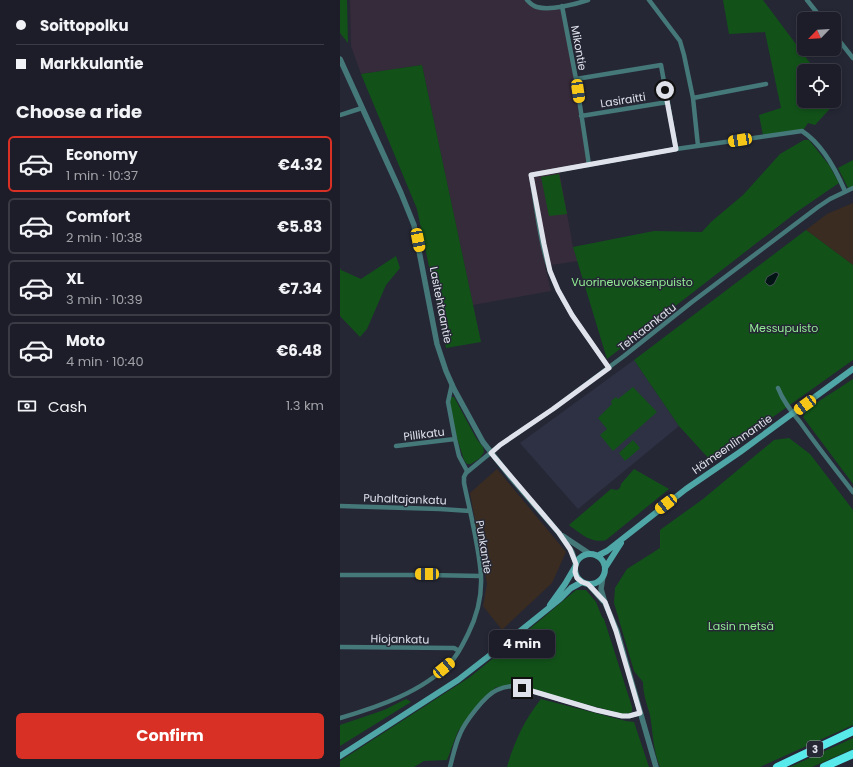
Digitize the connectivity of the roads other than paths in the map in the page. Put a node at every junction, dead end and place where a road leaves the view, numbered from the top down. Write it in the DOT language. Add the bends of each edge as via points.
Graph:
graph roads {
  1 [pos="527,0"];
  2 [pos="588,0"];
  3 [pos="649,0"];
  4 [pos="807,0"];
  5 [pos="562,6"];
  6 [pos="816,12"];
  7 [pos="841,43"];
  8 [pos="853,58"];
  9 [pos="340,59"];
  10 [pos="576,79"];
  11 [pos="766,84"];
  12 [pos="693,98"];
  13 [pos="668,102"];
  14 [pos="362,108"];
  15 [pos="340,115"];
  16 [pos="581,116"];
  17 [pos="698,146"];
  18 [pos="676,149"];
  19 [pos="589,165"];
  20 [pos="853,188"];
  21 [pos="845,191"];
  22 [pos="609,368"];
  23 [pos="853,369"];
  24 [pos="452,384"];
  25 [pos="778,388"];
  26 [pos="793,414"];
  27 [pos="455,439"];
  28 [pos="396,446"];
  29 [pos="491,453"];
  30 [pos="467,471"];
  31 [pos="853,492"];
  32 [pos="340,506"];
  33 [pos="470,511"];
  34 [pos="559,533"];
  35 [pos="625,538"];
  36 [pos="594,555"];
  37 [pos="576,565"];
  38 [pos="605,568"];
  39 [pos="340,575"];
  40 [pos="481,576"];
  41 [pos="603,576"];
  42 [pos="585,583"];
  43 [pos="605,602"];
  44 [pos="547,609"];
  45 [pos="340,647"];
  46 [pos="459,651"];
  47 [pos="640,713"];
  48 [pos="340,718"];
  49 [pos="853,731"];
  50 [pos="853,754"];
  51 [pos="340,756"];
  52 [pos="450,767"];
  53 [pos="656,767"];
  54 [pos="777,767"];
  55 [pos="824,767"];
  1 -- 5 [label="street" via="531,5 541,8"];
  2 -- 5 [label="street"];
  3 -- 12 [label="street" via="680,41"];
  4 -- 6 [label="street"];
  5 -- 10 [label="street, Mikontie"];
  7 -- 8 [label="street"];
  9 -- 14 [label="street, Lasitehtaantie"];
  10 -- 13 [label="street" via="661,65"];
  10 -- 16 [label="street, Mikontie"];
  11 -- 12 [label="street"];
  12 -- 17 [label="street"];
  13 -- 16 [label="street, Lasiraitti"];
  13 -- 18 [label="street"];
  14 -- 15 [label="street"];
  14 -- 24 [label="street, Lasitehtaantie" via="414,225 437,344"];
  16 -- 19 [label="street, Mikontie"];
  17 -- 18 [label="street"];
  17 -- 21 [label="street" via="802,130 824,154"];
  18 -- 19 [label="street"];
  19 -- 22 [label="street" via="531,175 550,271 582,330"];
  20 -- 21 [label="street, Tehtaankatu"];
  21 -- 22 [label="street, Tehtaankatu" via="790,228"];
  22 -- 29 [label="street, Tehtaankatu"];
  23 -- 26 [label="main road, Hämeenlinnantie"];
  24 -- 27 [label="street, Punkantie" via="448,402"];
  24 -- 29 [label="street, Lasitehtaantie"];
  25 -- 26 [label="street" via="782,399"];
  26 -- 31 [label="street"];
  26 -- 35 [label="main road, Hämeenlinnantie" via="686,488"];
  27 -- 28 [label="street, Pillikatu"];
  27 -- 30 [label="street, Punkantie"];
  29 -- 30 [label="street"];
  29 -- 34 [label="street, Lasitehtaantie"];
  30 -- 33 [label="street, Punkantie" via="464,483"];
  32 -- 33 [label="street, Puhaltajankatu"];
  33 -- 40 [label="street, Punkantie"];
  34 -- 36 [label="street, Lasitehtaantie"];
  34 -- 37 [label="street, Lasitehtaantie" via="572,552"];
  35 -- 36 [label="main road, Hämeenlinnantie" via="607,551"];
  35 -- 38 [label="main road, Hämeenlinnantie"];
  36 -- 37 [label="main road" via="582,557"];
  36 -- 38 [label="main road" via="603,562"];
  37 -- 42 [label="main road" via="576,574"];
  37 -- 44 [label="main road"];
  38 -- 41 [label="main road"];
  39 -- 40 [label="street"];
  40 -- 46 [label="street, Punkantie" via="475,619"];
  41 -- 42 [label="main road" via="598,582"];
  41 -- 43 [label="street" via="601,589"];
  42 -- 43 [label="street"];
  42 -- 44 [label="main road" via="572,588"];
  43 -- 47 [label="street"];
  44 -- 51 [label="main road" via="458,680"];
  45 -- 46 [label="street, Hiojankatu" via="454,648"];
  46 -- 48 [label="street, Punkantie" via="438,673 413,689 380,706"];
  47 -- 52 [label="street" via="622,716 515,686 502,687 487,697 462,729"];
  47 -- 53 [label="street"];
  49 -- 54 [label="highway, 3"];
  50 -- 55 [label="highway, 3"];
}
